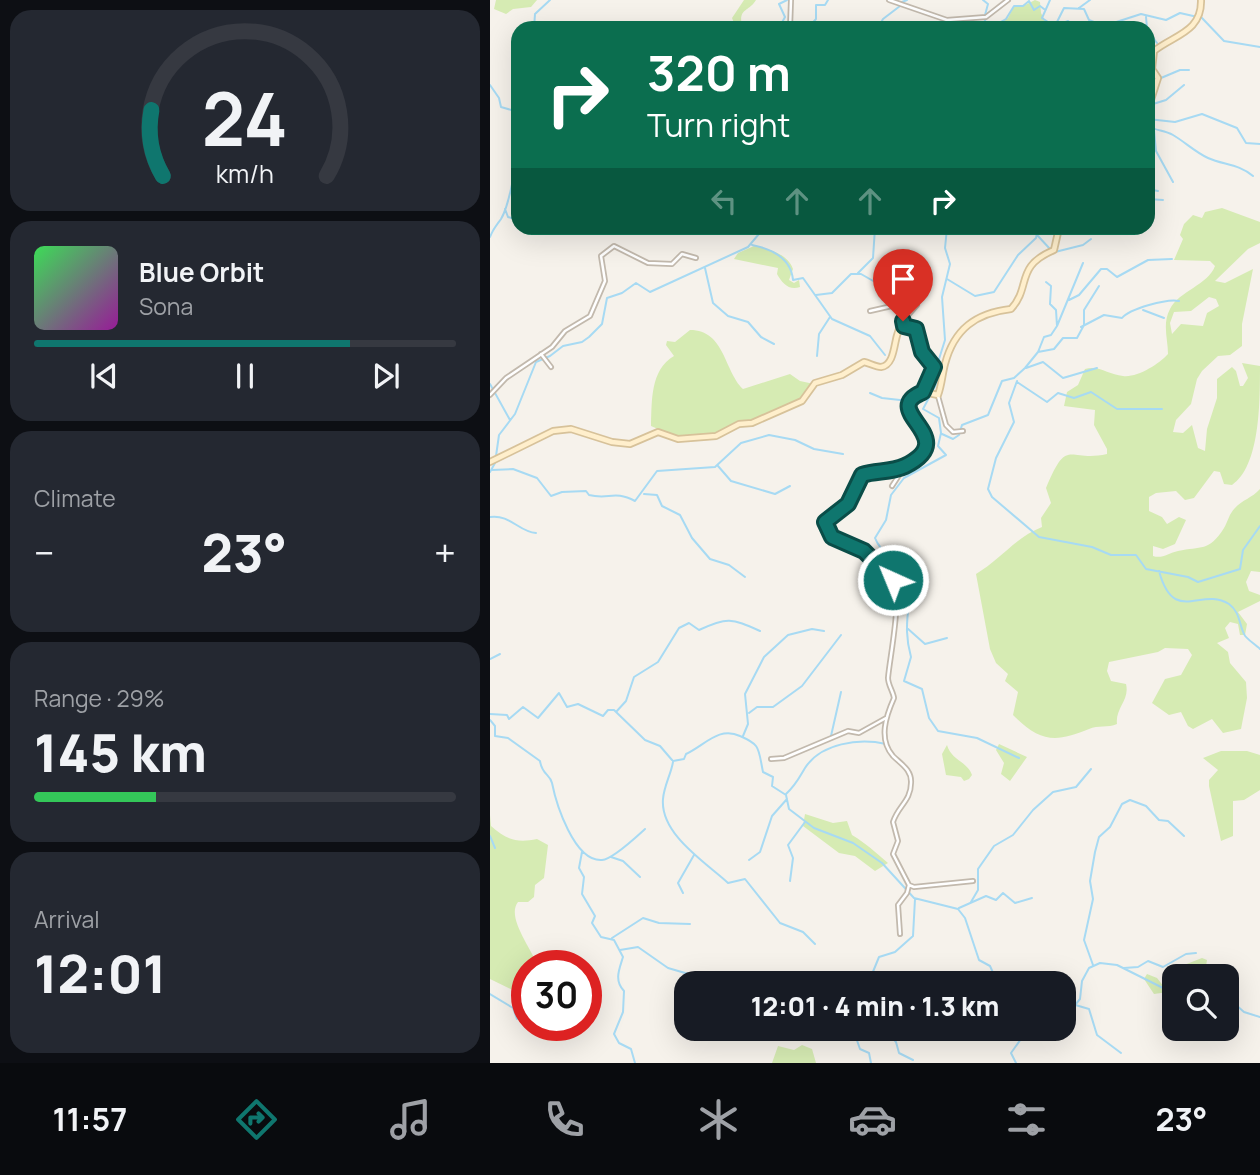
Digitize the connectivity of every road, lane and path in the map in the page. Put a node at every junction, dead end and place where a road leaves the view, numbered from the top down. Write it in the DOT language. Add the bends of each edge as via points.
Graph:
graph roads {
  1 [pos="791,0"];
  2 [pos="890,0"];
  3 [pos="1008,0"];
  4 [pos="1201,0"];
  5 [pos="790,21"];
  6 [pos="1155,50"];
  7 [pos="1057,235"];
  8 [pos="696,258"];
  9 [pos="917,305"];
  10 [pos="870,311"];
  11 [pos="904,323"];
  12 [pos="542,357"];
  13 [pos="551,368"];
  14 [pos="923,392"];
  15 [pos="490,395"];
  16 [pos="933,395"];
  17 [pos="960,431"];
  18 [pos="493,461"];
  19 [pos="905,466"];
  20 [pos="892,486"];
  21 [pos="886,718"];
  22 [pos="771,759"];
  23 [pos="973,881"];
  24 [pos="909,885"];
  25 [pos="900,934"];
  1 -- 5 [label="street"];
  2 -- 3 [label="street" via="947,20 986,16"];
  4 -- 6 [label="street" via="1198,18 1183,36"];
  7 -- 16 [label="street" via="1054,250 1040,255 1026,271 1011,309 996,310 965,325 950,349"];
  8 -- 12 [label="street" via="682,254 672,264 654,264 614,246 605,250 601,256 605,281 593,311"];
  9 -- 11 [label="street"];
  10 -- 11 [label="street" via="905,303"];
  11 -- 14 [label="street" via="916,329 922,352 934,367"];
  11 -- 18 [label="street" via="897,330 885,366 856,365 842,375 815,383 802,401 716,436 678,439 658,432 630,444 571,429 553,431"];
  12 -- 13 [label="street"];
  12 -- 15 [label="street"];
  14 -- 16 [label="street"];
  14 -- 19 [label="street" via="912,396 907,410 928,439 919,456"];
  16 -- 17 [label="street" via="946,425"];
  19 -- 20 [label="street"];
  19 -- 21 [label="street" via="862,475 848,504 825,522 832,537 873,558 895,586 896,633 888,680 894,698"];
  21 -- 22 [label="street" via="859,733 848,731 784,758"];
  21 -- 24 [label="street" via="884,734 890,752 912,781 908,801 893,822 898,841 893,854"];
  23 -- 24 [label="street"];
  24 -- 25 [label="street" via="898,905"];
}
